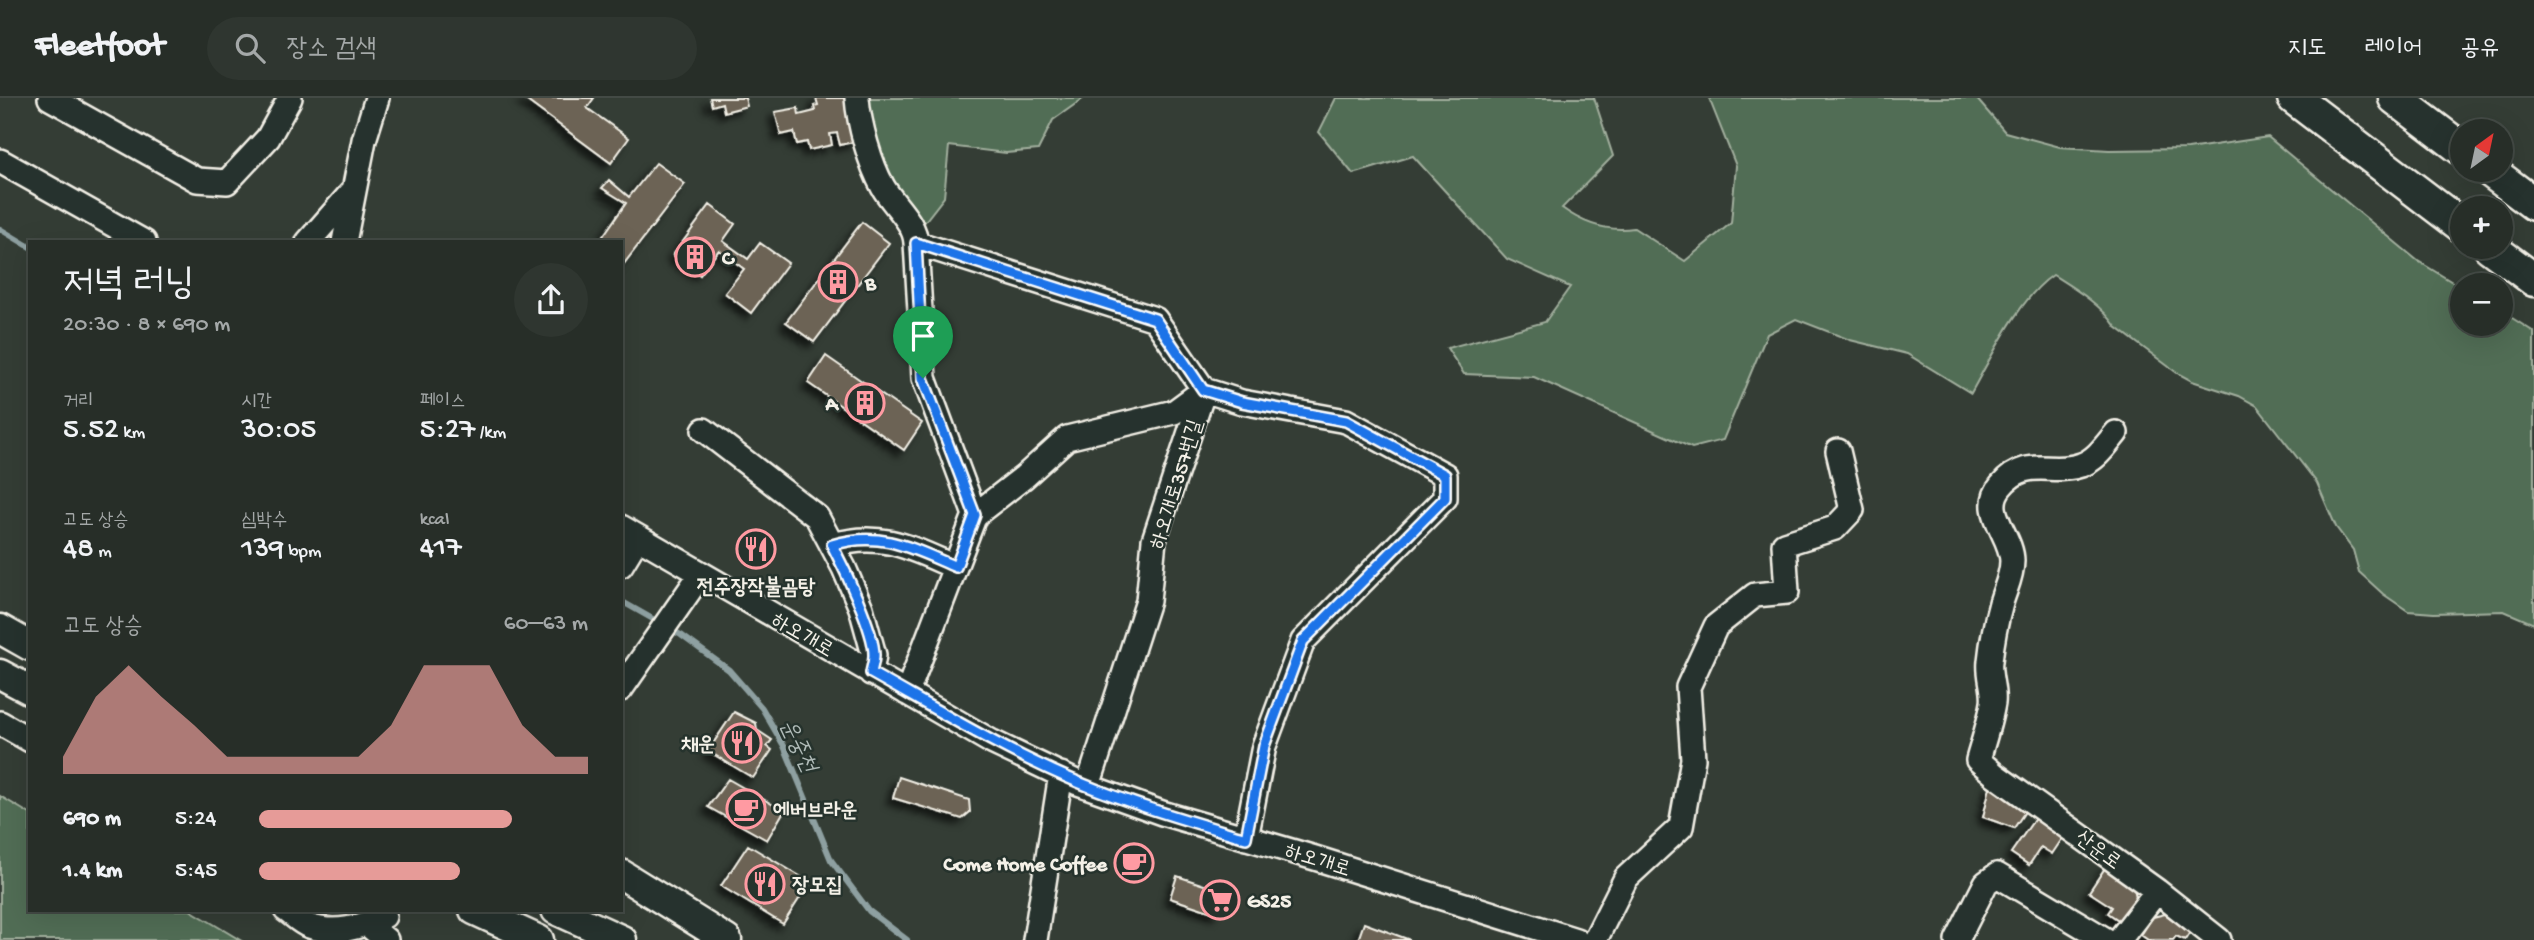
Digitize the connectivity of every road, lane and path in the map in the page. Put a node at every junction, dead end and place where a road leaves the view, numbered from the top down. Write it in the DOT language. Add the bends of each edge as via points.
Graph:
graph roads {
  1 [pos="50,98"];
  2 [pos="290,98"];
  3 [pos="377,98"];
  4 [pos="857,98"];
  5 [pos="2294,98"];
  6 [pos="2395,98"];
  7 [pos="2450,140"];
  8 [pos="0,161"];
  9 [pos="2506,182"];
  10 [pos="354,189"];
  11 [pos="2534,204"];
  12 [pos="2450,217"];
  13 [pos="140,240"];
  14 [pos="310,240"];
  15 [pos="321,240"];
  16 [pos="344,240"];
  17 [pos="916,243"];
  18 [pos="2506,259"];
  19 [pos="2534,280"];
  20 [pos="1203,390"];
  21 [pos="704,430"];
  22 [pos="2116,433"];
  23 [pos="1838,451"];
  24 [pos="623,512"];
  25 [pos="975,515"];
  26 [pos="630,532"];
  27 [pos="832,545"];
  28 [pos="623,558"];
  29 [pos="956,567"];
  30 [pos="701,574"];
  31 [pos="0,616"];
  32 [pos="0,629"];
  33 [pos="28,629"];
  34 [pos="28,645"];
  35 [pos="871,673"];
  36 [pos="0,674"];
  37 [pos="623,686"];
  38 [pos="28,689"];
  39 [pos="907,693"];
  40 [pos="0,723"];
  41 [pos="28,739"];
  42 [pos="1061,774"];
  43 [pos="1088,786"];
  44 [pos="1246,838"];
  45 [pos="623,875"];
  46 [pos="2157,891"];
  47 [pos="289,912"];
  48 [pos="478,912"];
  49 [pos="560,912"];
  50 [pos="386,940"];
  51 [pos="539,940"];
  52 [pos="622,940"];
  53 [pos="727,940"];
  54 [pos="1035,940"];
  55 [pos="1576,940"];
  56 [pos="1595,940"];
  57 [pos="1957,940"];
  58 [pos="2106,940"];
  59 [pos="2119,940"];
  60 [pos="2219,940"];
  1 -- 2 [label="street" via="197,180 227,183 268,138"];
  3 -- 10 [label="street"];
  4 -- 17 [label="street" via="859,122 883,186 916,233"];
  5 -- 12 [label="highway"];
  6 -- 7 [label="highway"];
  8 -- 13 [label="street"];
  9 -- 11 [label="highway"];
  10 -- 14 [label="street"];
  10 -- 15 [label="street"];
  10 -- 16 [label="street"];
  17 -- 20 [label="street" via="1155,319"];
  17 -- 25 [label="street" via="923,378"];
  18 -- 19 [label="highway"];
  20 -- 25 [label="street" via="1174,412 1067,438"];
  20 -- 43 [label="street, 하오개로357번길" via="1154,540 1148,601"];
  20 -- 44 [label="street, 하오개로357번길" via="1346,421 1445,475 1445,498 1303,641 1264,746"];
  21 -- 27 [label="street" via="817,517"];
  22 -- 46 [label="street, 산운로" via="2080,466 2022,470 1999,488 1993,501 2012,558 1989,662 1994,701 1978,760"];
  23 -- 56 [label="street" via="1852,510 1835,527 1784,544 1787,592 1755,596 1716,626 1688,687 1693,760 1681,827 1626,878"];
  24 -- 30 [label="street"];
  25 -- 29 [label="street"];
  26 -- 28 [label="street"];
  26 -- 30 [label="street, 하오개로"];
  27 -- 29 [label="street" via="868,538 889,541"];
  27 -- 35 [label="street" via="871,641"];
  29 -- 39 [label="street"];
  30 -- 35 [label="street, 하오개로"];
  30 -- 37 [label="street"];
  31 -- 33 [label="main road"];
  32 -- 34 [label="main road"];
  35 -- 39 [label="street, 하오개로"];
  36 -- 38 [label="main road"];
  39 -- 42 [label="street, 하오개로" via="992,742"];
  40 -- 41 [label="street"];
  42 -- 43 [label="street, 하오개로"];
  42 -- 54 [label="street"];
  43 -- 44 [label="street, 하오개로"];
  44 -- 55 [label="street, 하오개로"];
  45 -- 53 [label="main road"];
  46 -- 59 [label="street"];
  46 -- 60 [label="street, 산운로"];
  47 -- 50 [label="street" via="308,926 346,930 375,920"];
  48 -- 51 [label="main road"];
  49 -- 52 [label="main road"];
  57 -- 58 [label="street" via="1986,883 1997,875"];
}
